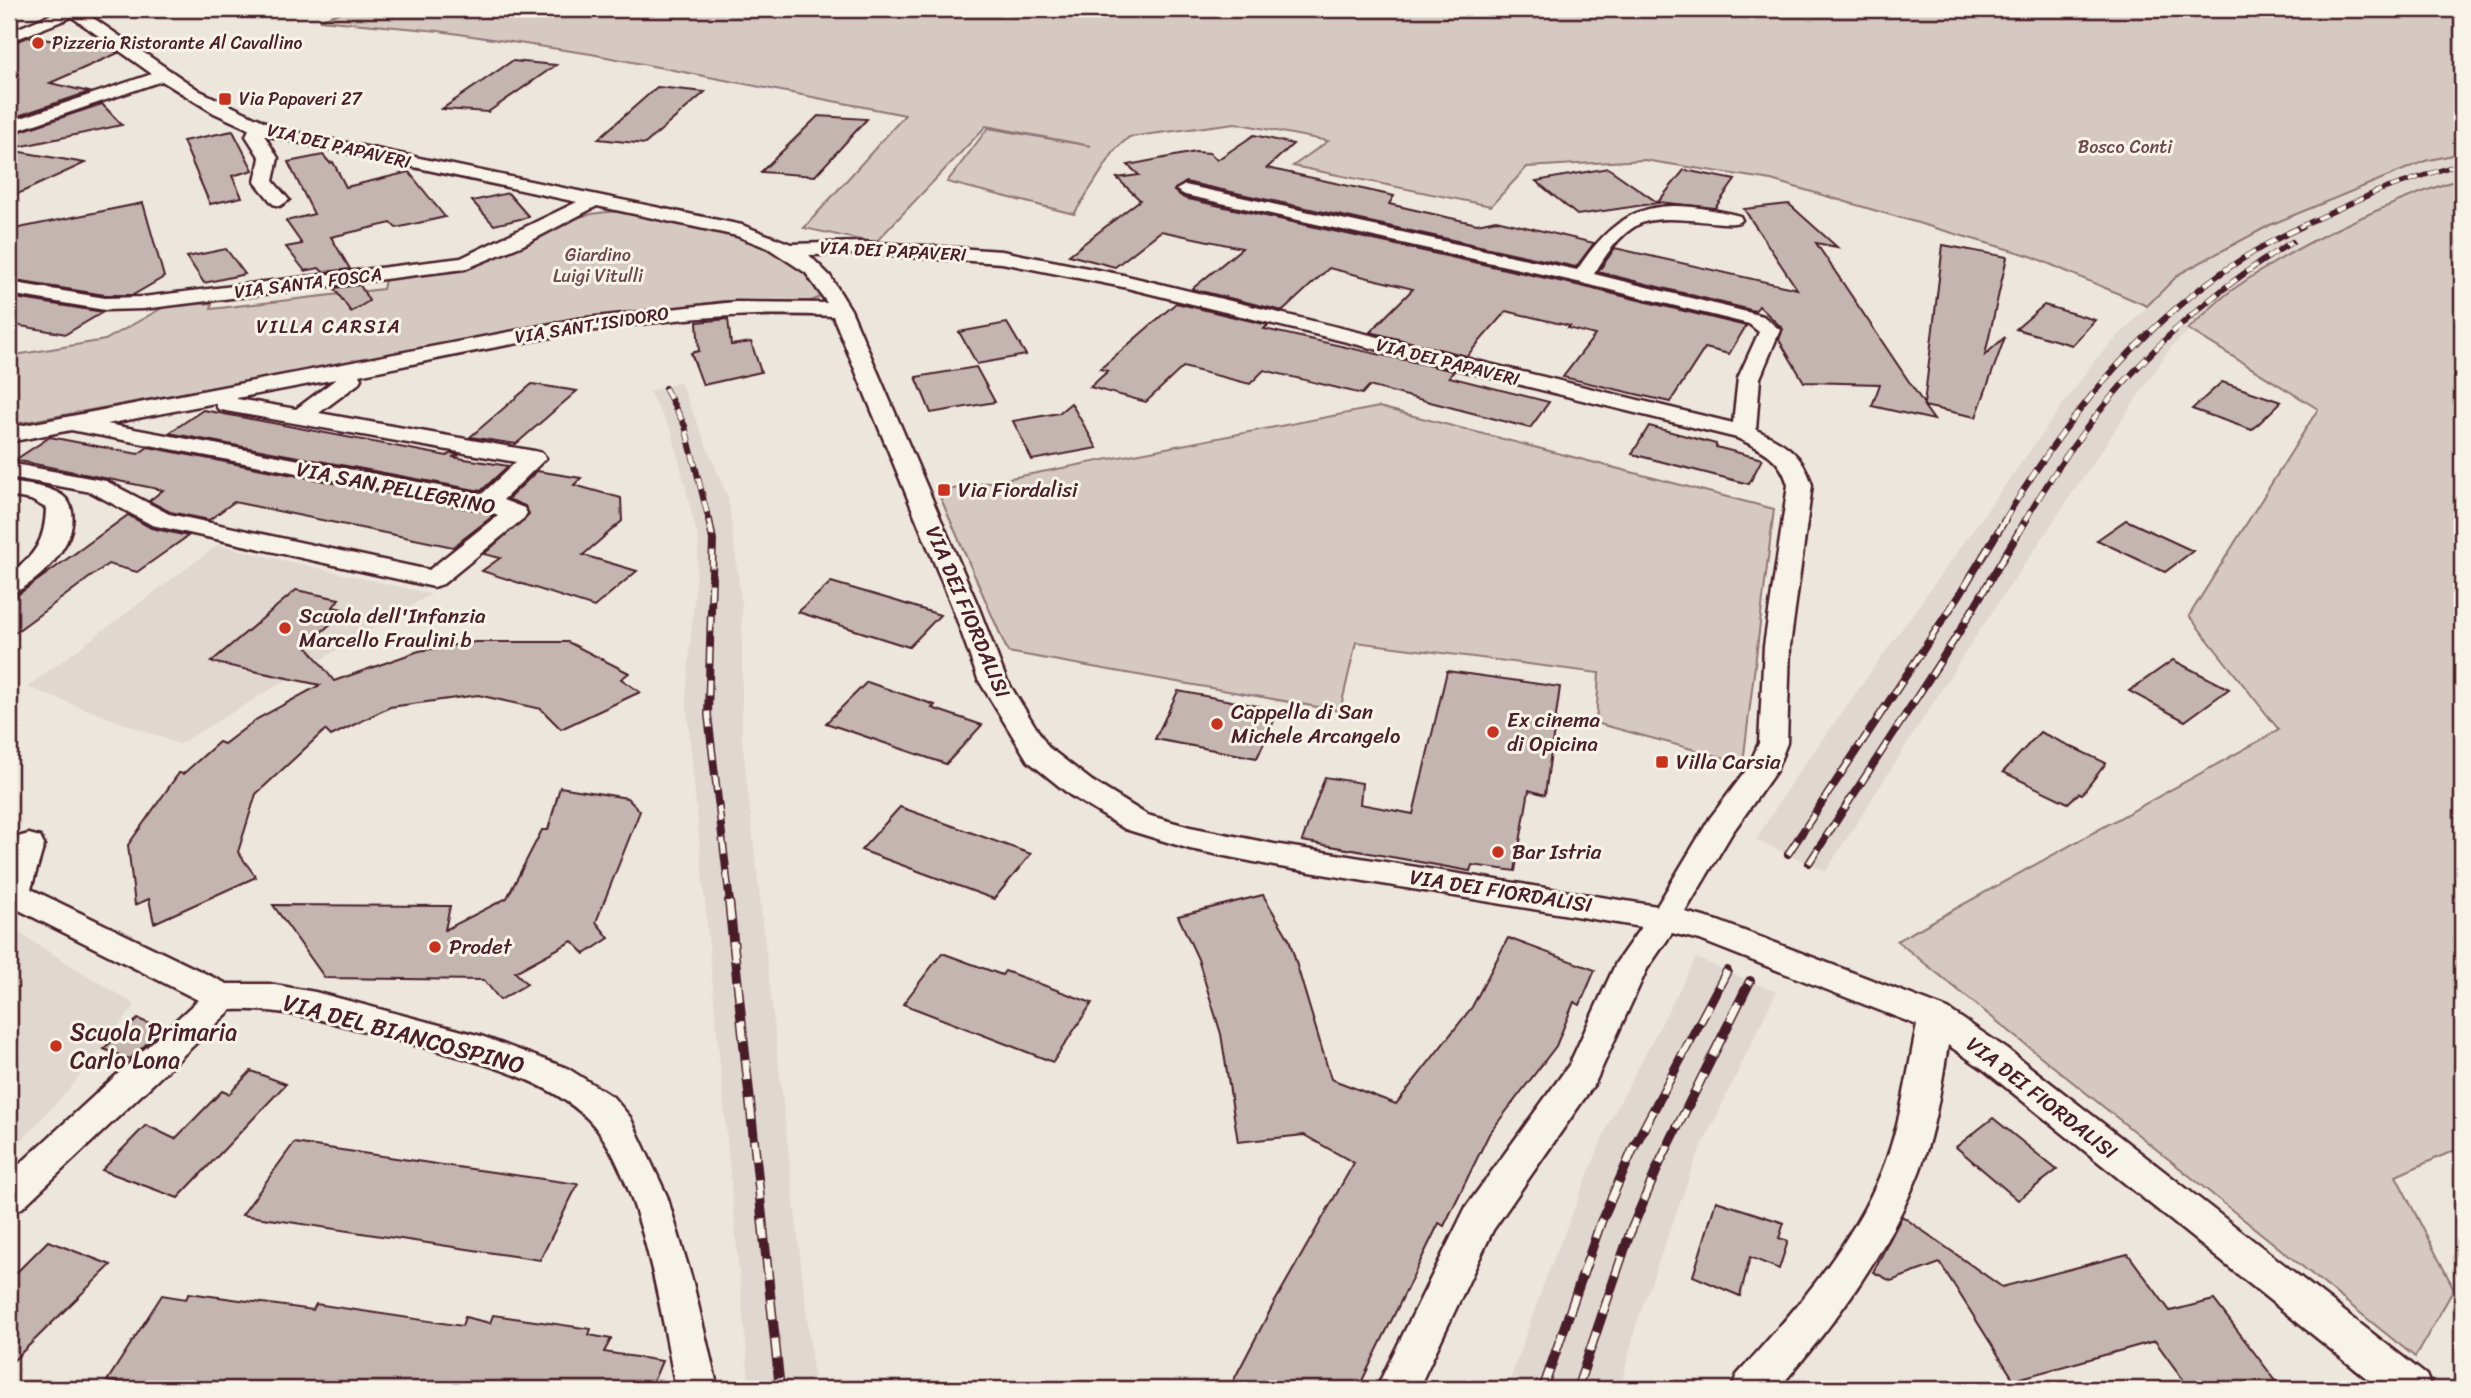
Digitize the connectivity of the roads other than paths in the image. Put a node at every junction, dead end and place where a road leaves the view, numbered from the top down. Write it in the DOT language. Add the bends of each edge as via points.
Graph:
graph roads {
  1 [pos="72,10"];
  2 [pos="9,37"];
  3 [pos="164,75"];
  4 [pos="258,127"];
  5 [pos="9,128"];
  6 [pos="1185,190"];
  7 [pos="280,200"];
  8 [pos="594,200"];
  9 [pos="1733,220"];
  10 [pos="790,250"];
  11 [pos="1582,277"];
  12 [pos="9,288"];
  13 [pos="841,310"];
  14 [pos="346,370"];
  15 [pos="226,395"];
  16 [pos="300,417"];
  17 [pos="72,424"];
  18 [pos="1745,433"];
  19 [pos="14,439"];
  20 [pos="9,470"];
  21 [pos="9,489"];
  22 [pos="488,502"];
  23 [pos="9,586"];
  24 [pos="29,845"];
  25 [pos="1665,919"];
  26 [pos="223,997"];
  27 [pos="1936,1018"];
  28 [pos="9,1197"];
  29 [pos="697,1389"];
  30 [pos="1397,1389"];
  31 [pos="1752,1389"];
  32 [pos="2411,1389"];
  1 -- 2 [label="street"];
  1 -- 3 [label="street, VIA DEI PAPAVERI"];
  3 -- 4 [label="street, VIA DEI PAPAVERI" via="223,113"];
  3 -- 5 [label="street"];
  4 -- 7 [label="street" via="256,136 269,158 264,181"];
  4 -- 8 [label="street, VIA DEI PAPAVERI" via="316,144"];
  6 -- 11 [label="street"];
  8 -- 10 [label="street, VIA DEI PAPAVERI" via="742,231"];
  8 -- 12 [label="street, VIA SANTA FOSCA" via="465,262 142,303 105,304"];
  9 -- 11 [label="street" via="1662,210 1639,216 1623,223 1607,239"];
  10 -- 13 [label="street, VIA DEI FIORDALISI" via="822,277"];
  10 -- 18 [label="street, VIA DEI PAPAVERI" via="849,248 1014,259 1123,281"];
  11 -- 18 [label="street" via="1725,310 1770,330 1769,342 1748,377"];
  13 -- 14 [label="street, VIA SANT'ISIDORO" via="722,307 530,334"];
  13 -- 25 [label="street, VIA DEI FIORDALISI" via="992,679 1038,754 1081,788 1136,822 1190,838"];
  14 -- 15 [label="street, VIA SANT'ISIDORO"];
  14 -- 16 [label="street" via="350,379"];
  15 -- 16 [label="street" via="226,404"];
  15 -- 17 [label="street, VIA SANT'ISIDORO"];
  16 -- 22 [label="street" via="534,458"];
  17 -- 19 [label="street, VIA SANT'ISIDORO"];
  17 -- 22 [label="street, VIA SAN PELLEGRINO"];
  18 -- 25 [label="street, VIA DEI PAPAVERI" via="1778,449 1795,468 1800,485 1777,646 1773,743 1761,771 1721,826"];
  20 -- 22 [label="street, VIA SAN PELLEGRINO" via="98,486 161,520 434,579 515,513"];
  21 -- 23 [label="street" via="38,494 58,505 59,526 51,551"];
  24 -- 26 [label="street, VIA DEL BIANCOSPINO" via="14,894"];
  25 -- 27 [label="street, VIA DEI FIORDALISI" via="1750,945"];
  25 -- 30 [label="street, VIA DEI PAPAVERI" via="1633,963 1583,1073 1479,1219"];
  26 -- 28 [label="street"];
  26 -- 29 [label="street, VIA DEL BIANCOSPINO" via="247,995 330,1010 481,1049 539,1069 602,1108 625,1142 654,1217"];
  27 -- 31 [label="street" via="1913,1135 1890,1193 1808,1326"];
  27 -- 32 [label="street, VIA DEI FIORDALISI" via="2004,1066"];
}
